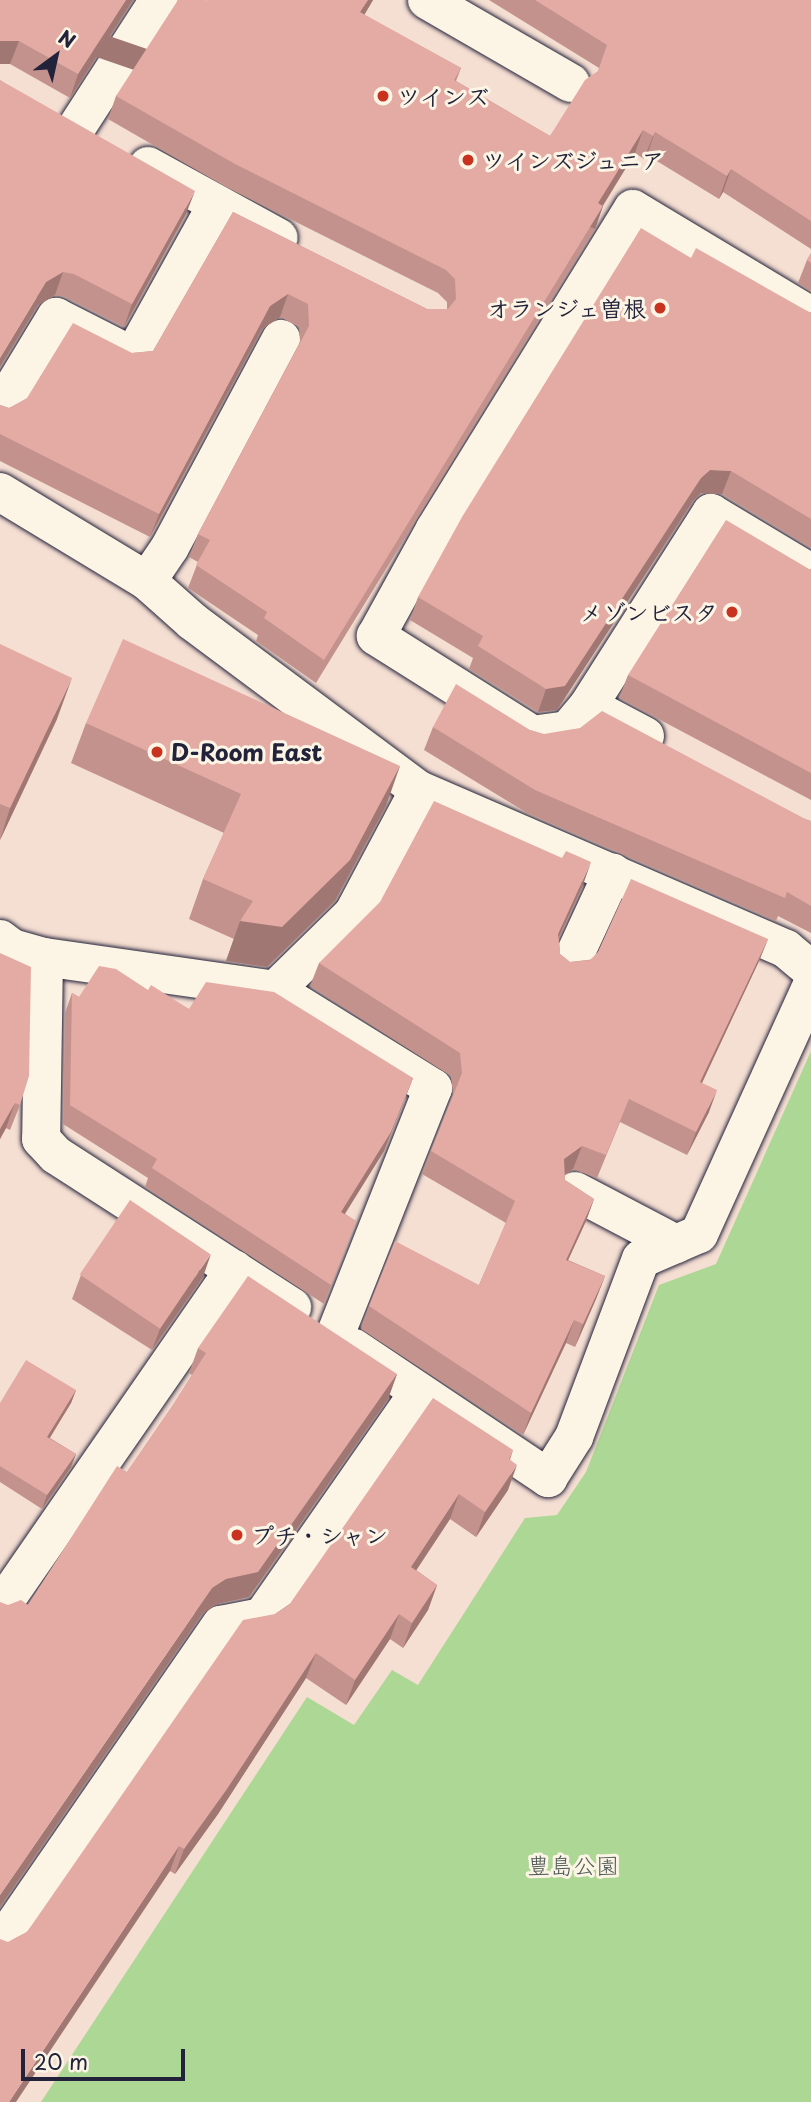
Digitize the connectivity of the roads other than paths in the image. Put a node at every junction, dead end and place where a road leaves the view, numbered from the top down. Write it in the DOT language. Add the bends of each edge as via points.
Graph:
graph roads {
  1 [pos="159,0"];
  2 [pos="427,0"];
  3 [pos="571,83"];
  4 [pos="45,107"];
  5 [pos="78,125"];
  6 [pos="216,206"];
  7 [pos="316,257"];
  8 [pos="811,316"];
  9 [pos="281,339"];
  10 [pos="0,409"];
  11 [pos="0,492"];
  12 [pos="811,573"];
  13 [pos="146,581"];
  14 [pos="588,706"];
  15 [pos="682,756"];
  16 [pos="419,790"];
  17 [pos="613,872"];
  18 [pos="0,939"];
  19 [pos="44,957"];
  20 [pos="570,965"];
  21 [pos="811,970"];
  22 [pos="811,988"];
  23 [pos="275,990"];
  24 [pos="575,1191"];
  25 [pos="676,1244"];
  26 [pos="235,1269"];
  27 [pos="335,1335"];
  28 [pos="419,1392"];
  29 [pos="0,1608"];
  30 [pos="0,1945"];
  1 -- 5 [label="street"];
  2 -- 3 [label="street"];
  4 -- 5 [label="street"];
  5 -- 6 [label="street"];
  6 -- 7 [label="street"];
  6 -- 10 [label="street" via="133,355 56,317"];
  8 -- 14 [label="street" via="633,209 470,470 376,636 533,735 568,730"];
  9 -- 13 [label="street" via="170,547"];
  11 -- 13 [label="street" via="74,533"];
  12 -- 14 [label="street" via="711,513"];
  13 -- 16 [label="street" via="192,621"];
  14 -- 15 [label="street"];
  16 -- 17 [label="street"];
  16 -- 23 [label="street" via="353,914"];
  17 -- 20 [label="street"];
  17 -- 21 [label="street" via="786,949"];
  18 -- 19 [label="street" via="12,948"];
  19 -- 23 [label="street"];
  19 -- 26 [label="street" via="41,1139 57,1155"];
  22 -- 25 [label="street" via="699,1234"];
  23 -- 27 [label="street" via="433,1088"];
  24 -- 25 [label="street"];
  25 -- 28 [label="street" via="641,1259 574,1437 548,1478"];
  26 -- 27 [label="street"];
  26 -- 29 [label="street"];
  27 -- 28 [label="street"];
  28 -- 30 [label="street" via="262,1617 221,1625"];
}
